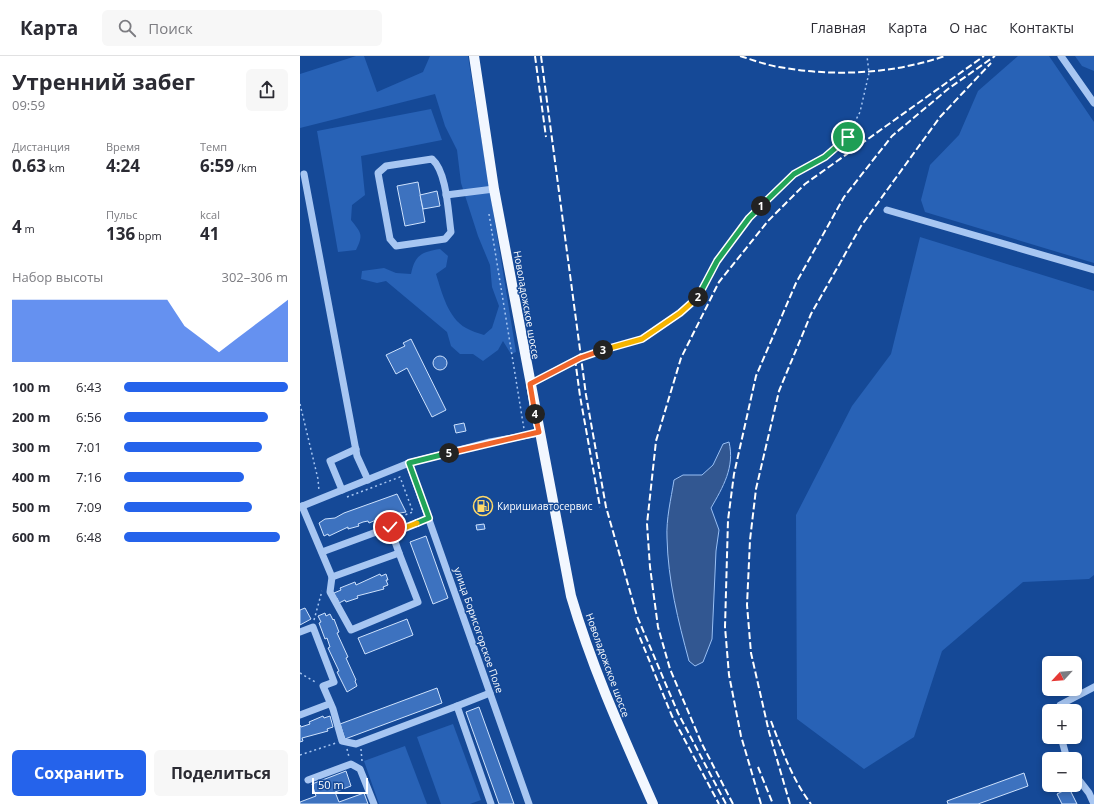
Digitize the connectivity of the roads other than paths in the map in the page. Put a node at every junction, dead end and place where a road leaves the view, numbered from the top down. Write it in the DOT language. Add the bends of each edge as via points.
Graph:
graph roads {
  1 [pos="474,56"];
  2 [pos="1061,56"];
  3 [pos="1094,103"];
  4 [pos="304,174"];
  5 [pos="494,190"];
  6 [pos="446,195"];
  7 [pos="888,210"];
  8 [pos="1094,270"];
  9 [pos="539,432"];
  10 [pos="356,449"];
  11 [pos="409,463"];
  12 [pos="368,480"];
  13 [pos="342,490"];
  14 [pos="301,507"];
  15 [pos="429,518"];
  16 [pos="392,533"];
  17 [pos="322,552"];
  18 [pos="399,553"];
  19 [pos="332,577"];
  20 [pos="300,632"];
  21 [pos="1094,687"];
  22 [pos="490,693"];
  23 [pos="329,704"];
  24 [pos="1062,704"];
  25 [pos="457,706"];
  26 [pos="300,715"];
  27 [pos="308,780"];
  28 [pos="1082,784"];
  29 [pos="374,804"];
  30 [pos="491,804"];
  31 [pos="529,804"];
  32 [pos="653,804"];
  33 [pos="1094,804"];
  1 -- 5 [label="main road, Новоладожское шоссе"];
  2 -- 3 [label="street"];
  4 -- 10 [label="street"];
  5 -- 6 [label="street"];
  5 -- 9 [label="main road, Новоладожское шоссе"];
  6 -- 6 [label="street" via="438,164 432,158 386,166 378,173 390,239 396,246 445,239 451,232"];
  7 -- 8 [label="street"];
  9 -- 11 [label="street"];
  9 -- 32 [label="main road, Новоладожское шоссе" via="571,596 583,636 619,728"];
  10 -- 12 [label="street"];
  10 -- 13 [label="street" via="330,461"];
  11 -- 12 [label="street"];
  11 -- 15 [label="street, улица Борисогорское Поле"];
  12 -- 13 [label="street"];
  13 -- 14 [label="street"];
  14 -- 17 [label="street"];
  15 -- 16 [label="street"];
  15 -- 22 [label="street, улица Борисогорское Поле"];
  16 -- 17 [label="street" via="390,527"];
  16 -- 18 [label="street"];
  17 -- 19 [label="street"];
  18 -- 19 [label="street"];
  18 -- 19 [label="street" via="418,602 351,630 330,592"];
  20 -- 23 [label="street" via="313,627 334,682 323,686"];
  21 -- 24 [label="street"];
  22 -- 25 [label="street"];
  22 -- 31 [label="street, улица Борисогорское Поле"];
  23 -- 25 [label="street" via="333,709 342,741 358,743"];
  23 -- 26 [label="street"];
  25 -- 30 [label="street"];
  27 -- 29 [label="street" via="351,764 360,769"];
  28 -- 33 [label="street"];
}
